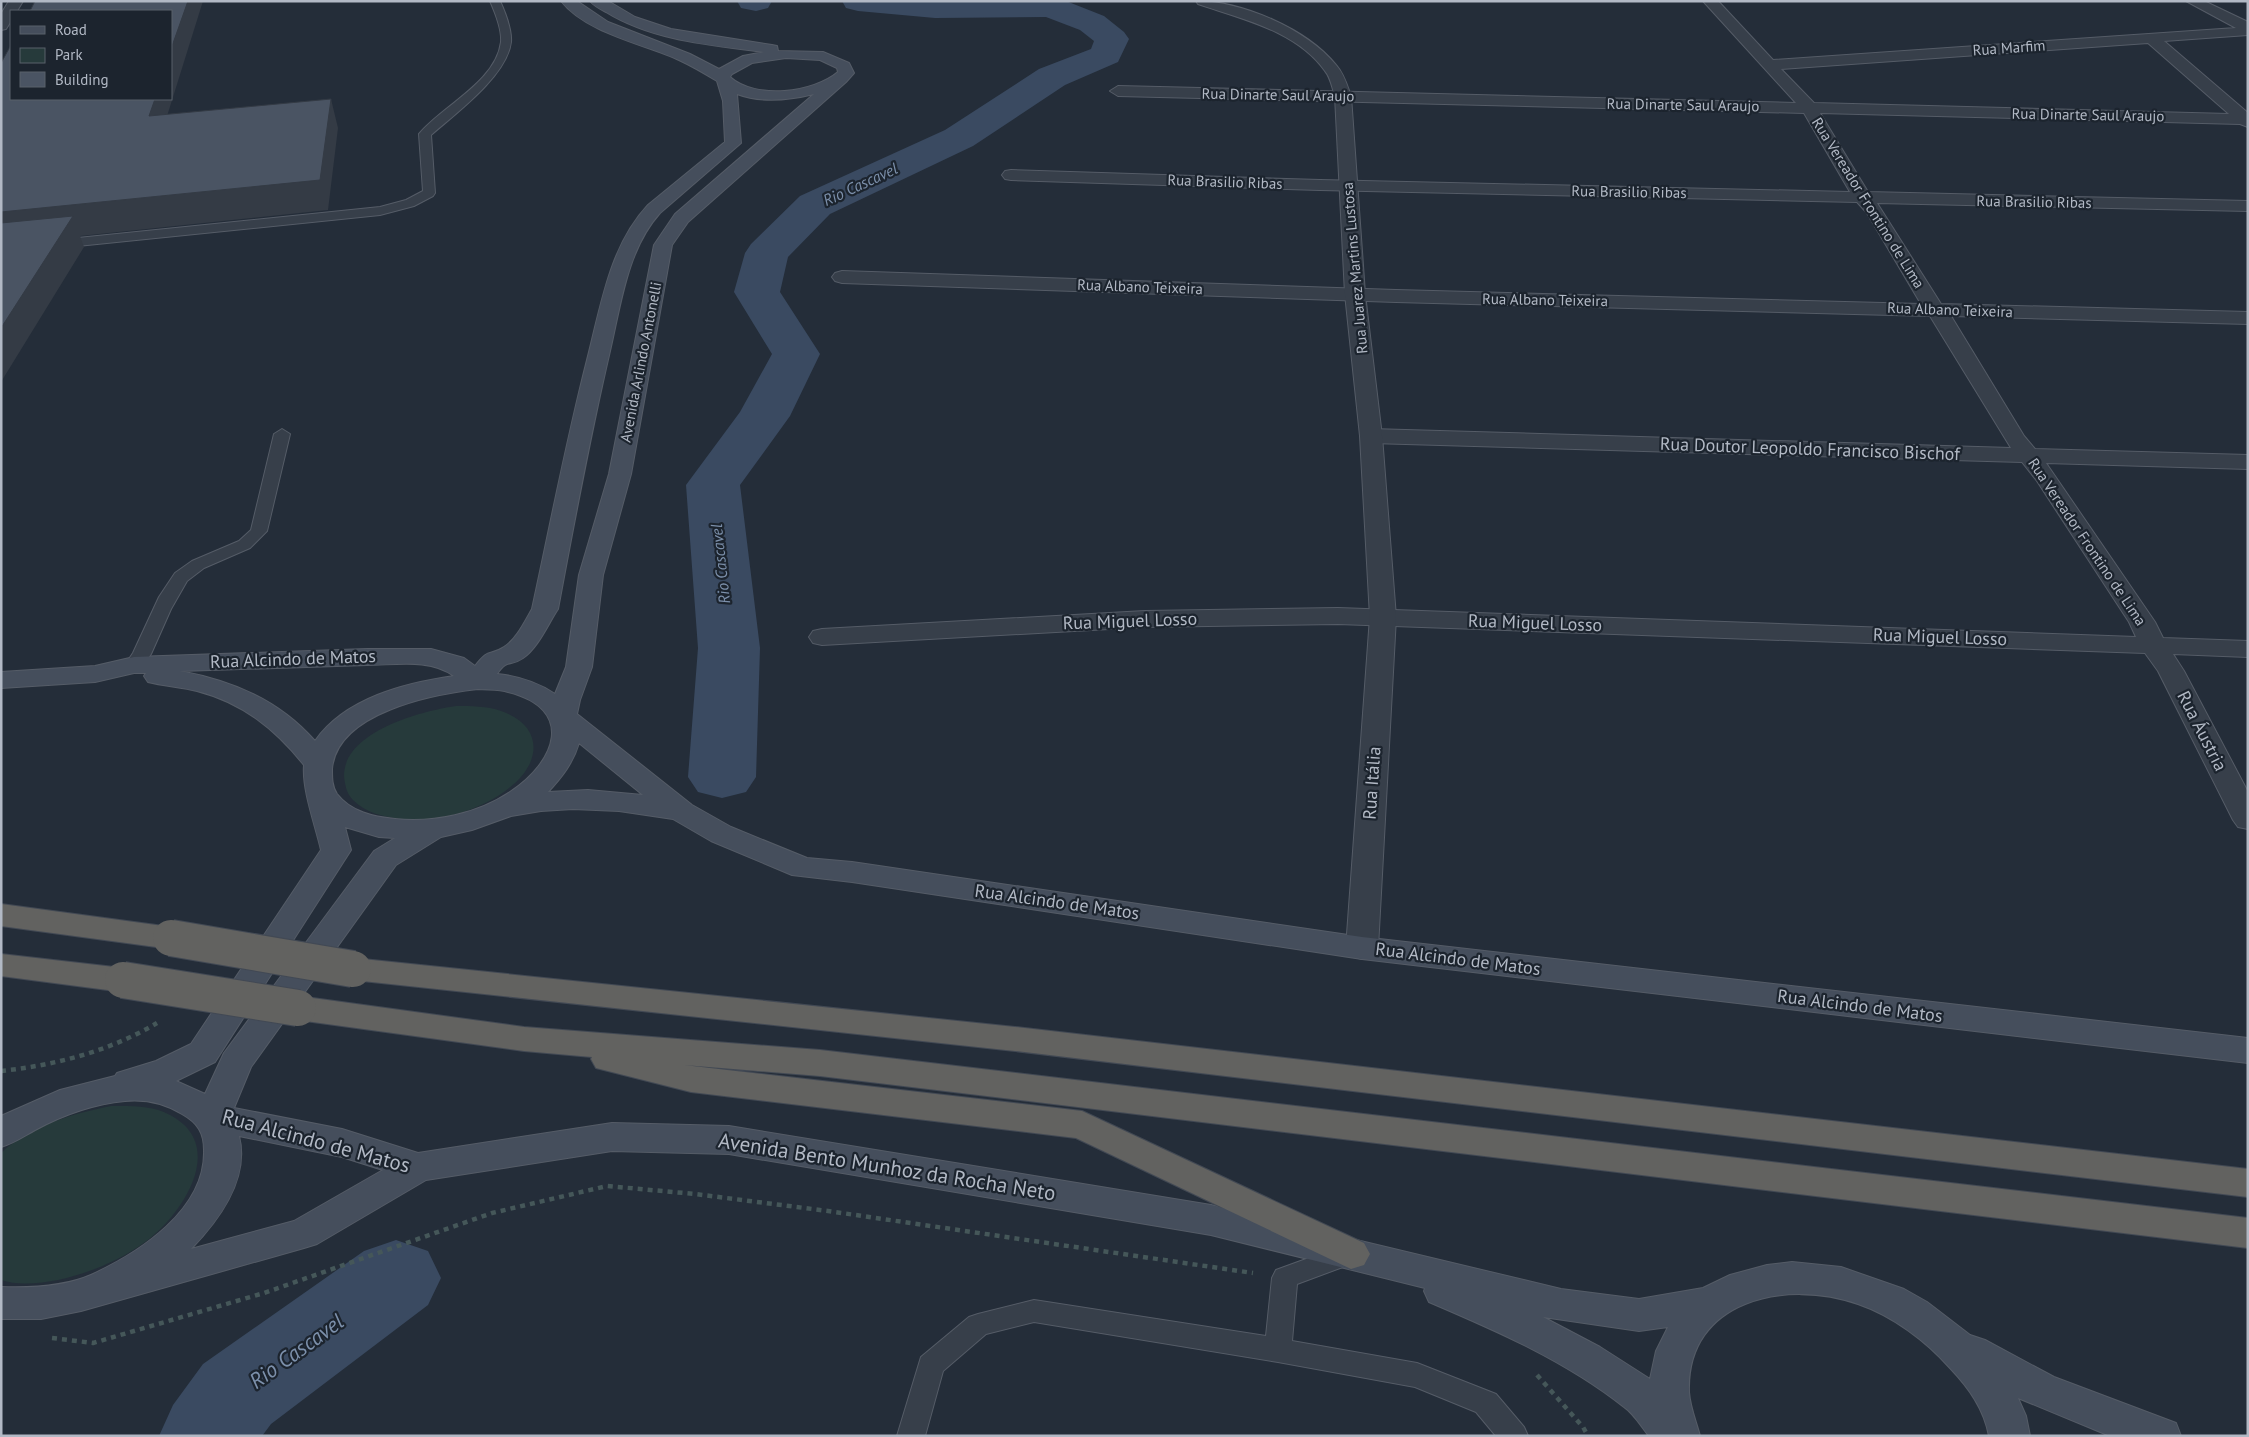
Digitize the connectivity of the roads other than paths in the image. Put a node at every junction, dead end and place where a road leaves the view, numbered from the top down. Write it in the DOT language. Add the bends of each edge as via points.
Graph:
graph roads {
  1 [pos="495,1"];
  2 [pos="568,1"];
  3 [pos="598,1"];
  4 [pos="1203,1"];
  5 [pos="1732,1"];
  6 [pos="2193,1"];
  7 [pos="1711,2"];
  8 [pos="10,11"];
  9 [pos="1,26"];
  10 [pos="2248,29"];
  11 [pos="2150,37"];
  12 [pos="805,54"];
  13 [pos="1770,64"];
  14 [pos="841,79"];
  15 [pos="724,81"];
  16 [pos="1118,91"];
  17 [pos="1343,96"];
  18 [pos="1809,108"];
  19 [pos="2246,120"];
  20 [pos="1011,175"];
  21 [pos="1349,185"];
  22 [pos="1863,198"];
  23 [pos="2248,206"];
  24 [pos="50,245"];
  25 [pos="842,278"];
  26 [pos="1355,294"];
  27 [pos="1936,310"];
  28 [pos="2248,318"];
  29 [pos="282,434"];
  30 [pos="1371,436"];
  31 [pos="2029,456"];
  32 [pos="2248,462"];
  33 [pos="1383,617"];
  34 [pos="822,637"];
  35 [pos="2153,645"];
  36 [pos="2248,648"];
  37 [pos="134,665"];
  38 [pos="104,673"];
  39 [pos="1,680"];
  40 [pos="478,681"];
  41 [pos="563,716"];
  42 [pos="317,762"];
  43 [pos="323,799"];
  44 [pos="502,808"];
  45 [pos="682,812"];
  46 [pos="2248,820"];
  47 [pos="432,829"];
  48 [pos="1,915"];
  49 [pos="1362,948"];
  50 [pos="1,965"];
  51 [pos="524,1039"];
  52 [pos="2248,1052"];
  53 [pos="64,1100"];
  54 [pos="1,1114"];
  55 [pos="213,1117"];
  56 [pos="1,1133"];
  57 [pos="418,1168"];
  58 [pos="2248,1183"];
  59 [pos="2051,1208"];
  60 [pos="2248,1233"];
  61 [pos="2248,1246"];
  62 [pos="1351,1254"];
  63 [pos="81,1295"];
  64 [pos="1,1303"];
  65 [pos="1707,1304"];
  66 [pos="1940,1331"];
  67 [pos="1278,1350"];
  68 [pos="911,1436"];
  69 [pos="1514,1436"];
  70 [pos="1674,1436"];
  71 [pos="1680,1436"];
  72 [pos="2010,1436"];
  73 [pos="2162,1436"];
  1 -- 24 [label="lane" via="506,42 498,64 425,134 429,193 410,204 380,211"];
  2 -- 15 [label="main road" via="605,27 706,65"];
  3 -- 12 [label="main road" via="634,21 670,33"];
  4 -- 17 [label="street, Rua Juarez Martins Lustosa" via="1279,29 1315,50 1333,69"];
  5 -- 7 [label="street"];
  6 -- 10 [label="street"];
  7 -- 13 [label="street, Rua Vereador Frontino de Lima"];
  8 -- 9 [label="street"];
  10 -- 11 [label="street, Rua Marfim"];
  11 -- 13 [label="street, Rua Marfim"];
  11 -- 19 [label="street"];
  12 -- 14 [label="main road" via="823,56 844,66 846,73"];
  12 -- 15 [label="main road" via="748,59 725,71"];
  13 -- 18 [label="street, Rua Vereador Frontino de Lima"];
  14 -- 15 [label="main road" via="814,90 773,95 753,93"];
  14 -- 41 [label="main road, Avenida Arlindo Antonelli" via="681,218 663,245 620,474 591,575 580,667"];
  15 -- 40 [label="main road" via="731,101 733,143 661,204 636,232 618,280 596,366 545,609 528,637 512,653 495,658"];
  16 -- 17 [label="street, Rua Dinarte Saul Araujo"];
  17 -- 18 [label="street, Rua Dinarte Saul Araujo"];
  17 -- 21 [label="street, Rua Juarez Martins Lustosa"];
  18 -- 19 [label="street, Rua Dinarte Saul Araujo"];
  18 -- 22 [label="street, Rua Vereador Frontino de Lima"];
  20 -- 21 [label="street, Rua Brasilio Ribas"];
  21 -- 22 [label="street, Rua Brasilio Ribas"];
  21 -- 26 [label="street, Rua Juarez Martins Lustosa"];
  22 -- 23 [label="street, Rua Brasilio Ribas"];
  22 -- 27 [label="street, Rua Vereador Frontino de Lima" via="1874,210"];
  25 -- 26 [label="street, Rua Albano Teixeira"];
  26 -- 27 [label="street, Rua Albano Teixeira"];
  26 -- 30 [label="street, Rua Juarez Martins Lustosa"];
  27 -- 28 [label="street, Rua Albano Teixeira"];
  27 -- 31 [label="street, Rua Vereador Frontino de Lima"];
  29 -- 37 [label="lane" via="259,531 253,541 190,570 178,581"];
  30 -- 31 [label="street, Rua Doutor Leopoldo Francisco Bischof"];
  30 -- 33 [label="street, Rua Juarez Martins Lustosa"];
  31 -- 32 [label="street, Rua Doutor Leopoldo Francisco Bischof"];
  31 -- 35 [label="street, Rua Vereador Frontino de Lima" via="2142,622"];
  33 -- 34 [label="street, Rua Miguel Losso" via="1145,619"];
  33 -- 35 [label="street, Rua Miguel Losso"];
  33 -- 49 [label="street, Rua Itália"];
  35 -- 36 [label="street, Rua Miguel Losso"];
  35 -- 46 [label="street, Rua Áustria" via="2171,671"];
  37 -- 38 [label="main road, Rua Alcindo de Matos"];
  37 -- 40 [label="main road, Rua Alcindo de Matos" via="431,657 456,664"];
  38 -- 39 [label="main road, Rua Alcindo de Matos"];
  38 -- 42 [label="main road, Rua Alcindo de Matos" via="184,679 227,690 283,724"];
  40 -- 41 [label="main road, Rua Alcindo de Matos" via="515,685 544,697"];
  40 -- 42 [label="main road, Rua Alcindo de Matos" via="437,684 396,696 360,714 333,737"];
  41 -- 44 [label="main road" via="567,738 558,763 536,787"];
  41 -- 45 [label="main road, Rua Alcindo de Matos"];
  42 -- 43 [label="main road" via="316,782"];
  43 -- 47 [label="main road" via="339,814 364,825 396,830"];
  43 -- 53 [label="main road" via="336,850 203,1053 167,1071"];
  44 -- 45 [label="main road, Rua Alcindo de Matos" via="559,800 593,800 645,804"];
  44 -- 47 [label="main road" via="468,821"];
  45 -- 49 [label="main road, Rua Alcindo de Matos" via="721,834 803,868 862,873"];
  47 -- 55 [label="main road, Rua Alcindo de Matos" via="385,858 236,1062"];
  48 -- 58 [label="highway, bridge" via="171,938 353,969 1015,1039"];
  49 -- 52 [label="main road, Rua Alcindo de Matos"];
  50 -- 51 [label="highway, bridge"];
  51 -- 59 [label="highway" via="820,1063"];
  51 -- 62 [label="highway" via="691,1079 1082,1125"];
  53 -- 54 [label="main road"];
  53 -- 55 [label="main road" via="110,1090 153,1089 188,1098"];
  53 -- 56 [label="main road"];
  55 -- 57 [label="main road, Rua Alcindo de Matos" via="342,1143"];
  55 -- 63 [label="main road" via="222,1140 223,1166 212,1196 191,1226 130,1273"];
  57 -- 62 [label="main road, Avenida Bento Munhoz da Rocha Neto" via="612,1137 729,1140 1211,1220"];
  57 -- 63 [label="main road, Rua Alcindo de Matos" via="304,1233"];
  59 -- 60 [label="highway"];
  59 -- 61 [label="highway"];
  62 -- 65 [label="main road, Avenida Bento Munhoz da Rocha Neto" via="1571,1306 1639,1315"];
  62 -- 67 [label="lane" via="1285,1278"];
  62 -- 70 [label="main road, Avenida Bento Munhoz da Rocha Neto" via="1511,1319 1586,1359 1640,1395"];
  63 -- 64 [label="main road" via="30,1305"];
  65 -- 66 [label="main road" via="1745,1285 1791,1277 1842,1283 1893,1301"];
  65 -- 71 [label="main road" via="1682,1332 1670,1366 1670,1406"];
  66 -- 72 [label="main road" via="1978,1369 2004,1412"];
  66 -- 73 [label="main road" via="1997,1369 2039,1391"];
  67 -- 68 [label="lane" via="1034,1311 978,1325 931,1365"];
  67 -- 69 [label="lane" via="1417,1375 1486,1403"];
}
